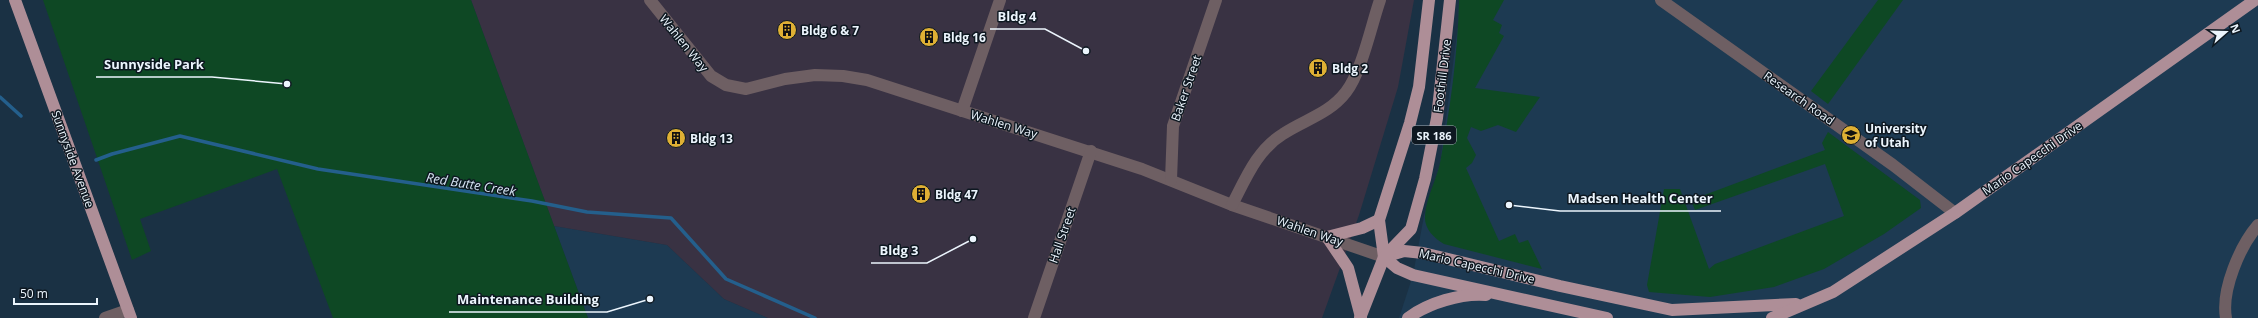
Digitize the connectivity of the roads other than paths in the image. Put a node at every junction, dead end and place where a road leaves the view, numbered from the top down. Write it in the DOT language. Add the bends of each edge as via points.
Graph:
graph roads {
  1 [pos="15,0"];
  2 [pos="650,0"];
  3 [pos="1000,0"];
  4 [pos="1216,0"];
  5 [pos="1380,0"];
  6 [pos="1429,0"];
  7 [pos="1450,0"];
  8 [pos="1661,0"];
  9 [pos="2255,0"];
  10 [pos="962,111"];
  11 [pos="1091,151"];
  12 [pos="1171,180"];
  13 [pos="1232,205"];
  14 [pos="1955,213"];
  15 [pos="1379,220"];
  16 [pos="2258,225"];
  17 [pos="1327,237"];
  18 [pos="1384,257"];
  19 [pos="1536,301"];
  20 [pos="1801,304"];
  21 [pos="129,314"];
  22 [pos="1360,317"];
  23 [pos="106,318"];
  24 [pos="1034,318"];
  25 [pos="1408,318"];
  26 [pos="1607,318"];
  27 [pos="1772,318"];
  28 [pos="2226,318"];
  1 -- 21 [label="main road, Sunnyside Avenue"];
  2 -- 10 [label="street, Wahlen Way" via="711,76 726,85 746,89 800,76 843,76 867,80"];
  3 -- 10 [label="street"];
  4 -- 12 [label="street, Baker Street" via="1173,126"];
  5 -- 13 [label="street" via="1357,69 1347,90 1328,110 1282,134 1264,150 1256,159"];
  6 -- 15 [label="main road, Foothill Drive / SR 186" via="1419,87"];
  7 -- 18 [label="main road, Foothill Drive / SR 186" via="1437,118 1425,179 1411,229"];
  8 -- 14 [label="street, Research Road" via="1893,165"];
  9 -- 14 [label="main road, Mario Capecchi Drive"];
  10 -- 11 [label="street, Wahlen Way"];
  11 -- 12 [label="street, Wahlen Way"];
  11 -- 24 [label="street, Hall Street"];
  12 -- 13 [label="street, Wahlen Way"];
  13 -- 17 [label="street, Wahlen Way"];
  14 -- 20 [label="main road, Mario Capecchi Drive" via="1833,292"];
  15 -- 17 [label="main road" via="1362,228"];
  15 -- 18 [label="main road, Foothill Drive / SR 186"];
  16 -- 28 [label="street" via="2234,267 2224,306"];
  17 -- 18 [label="street, Wahlen Way"];
  17 -- 22 [label="main road" via="1348,268"];
  18 -- 19 [label="main road, Mario Capecchi Drive" via="1397,268 1412,275"];
  18 -- 20 [label="main road, Mario Capecchi Drive" via="1404,250 1423,253 1672,310"];
  18 -- 22 [label="main road, Foothill Drive / SR 186"];
  19 -- 25 [label="main road" via="1477,294 1443,301"];
  19 -- 26 [label="main road, Mario Capecchi Drive"];
  20 -- 27 [label="main road, Mario Capecchi Drive"];
  21 -- 23 [label="street"];
}
